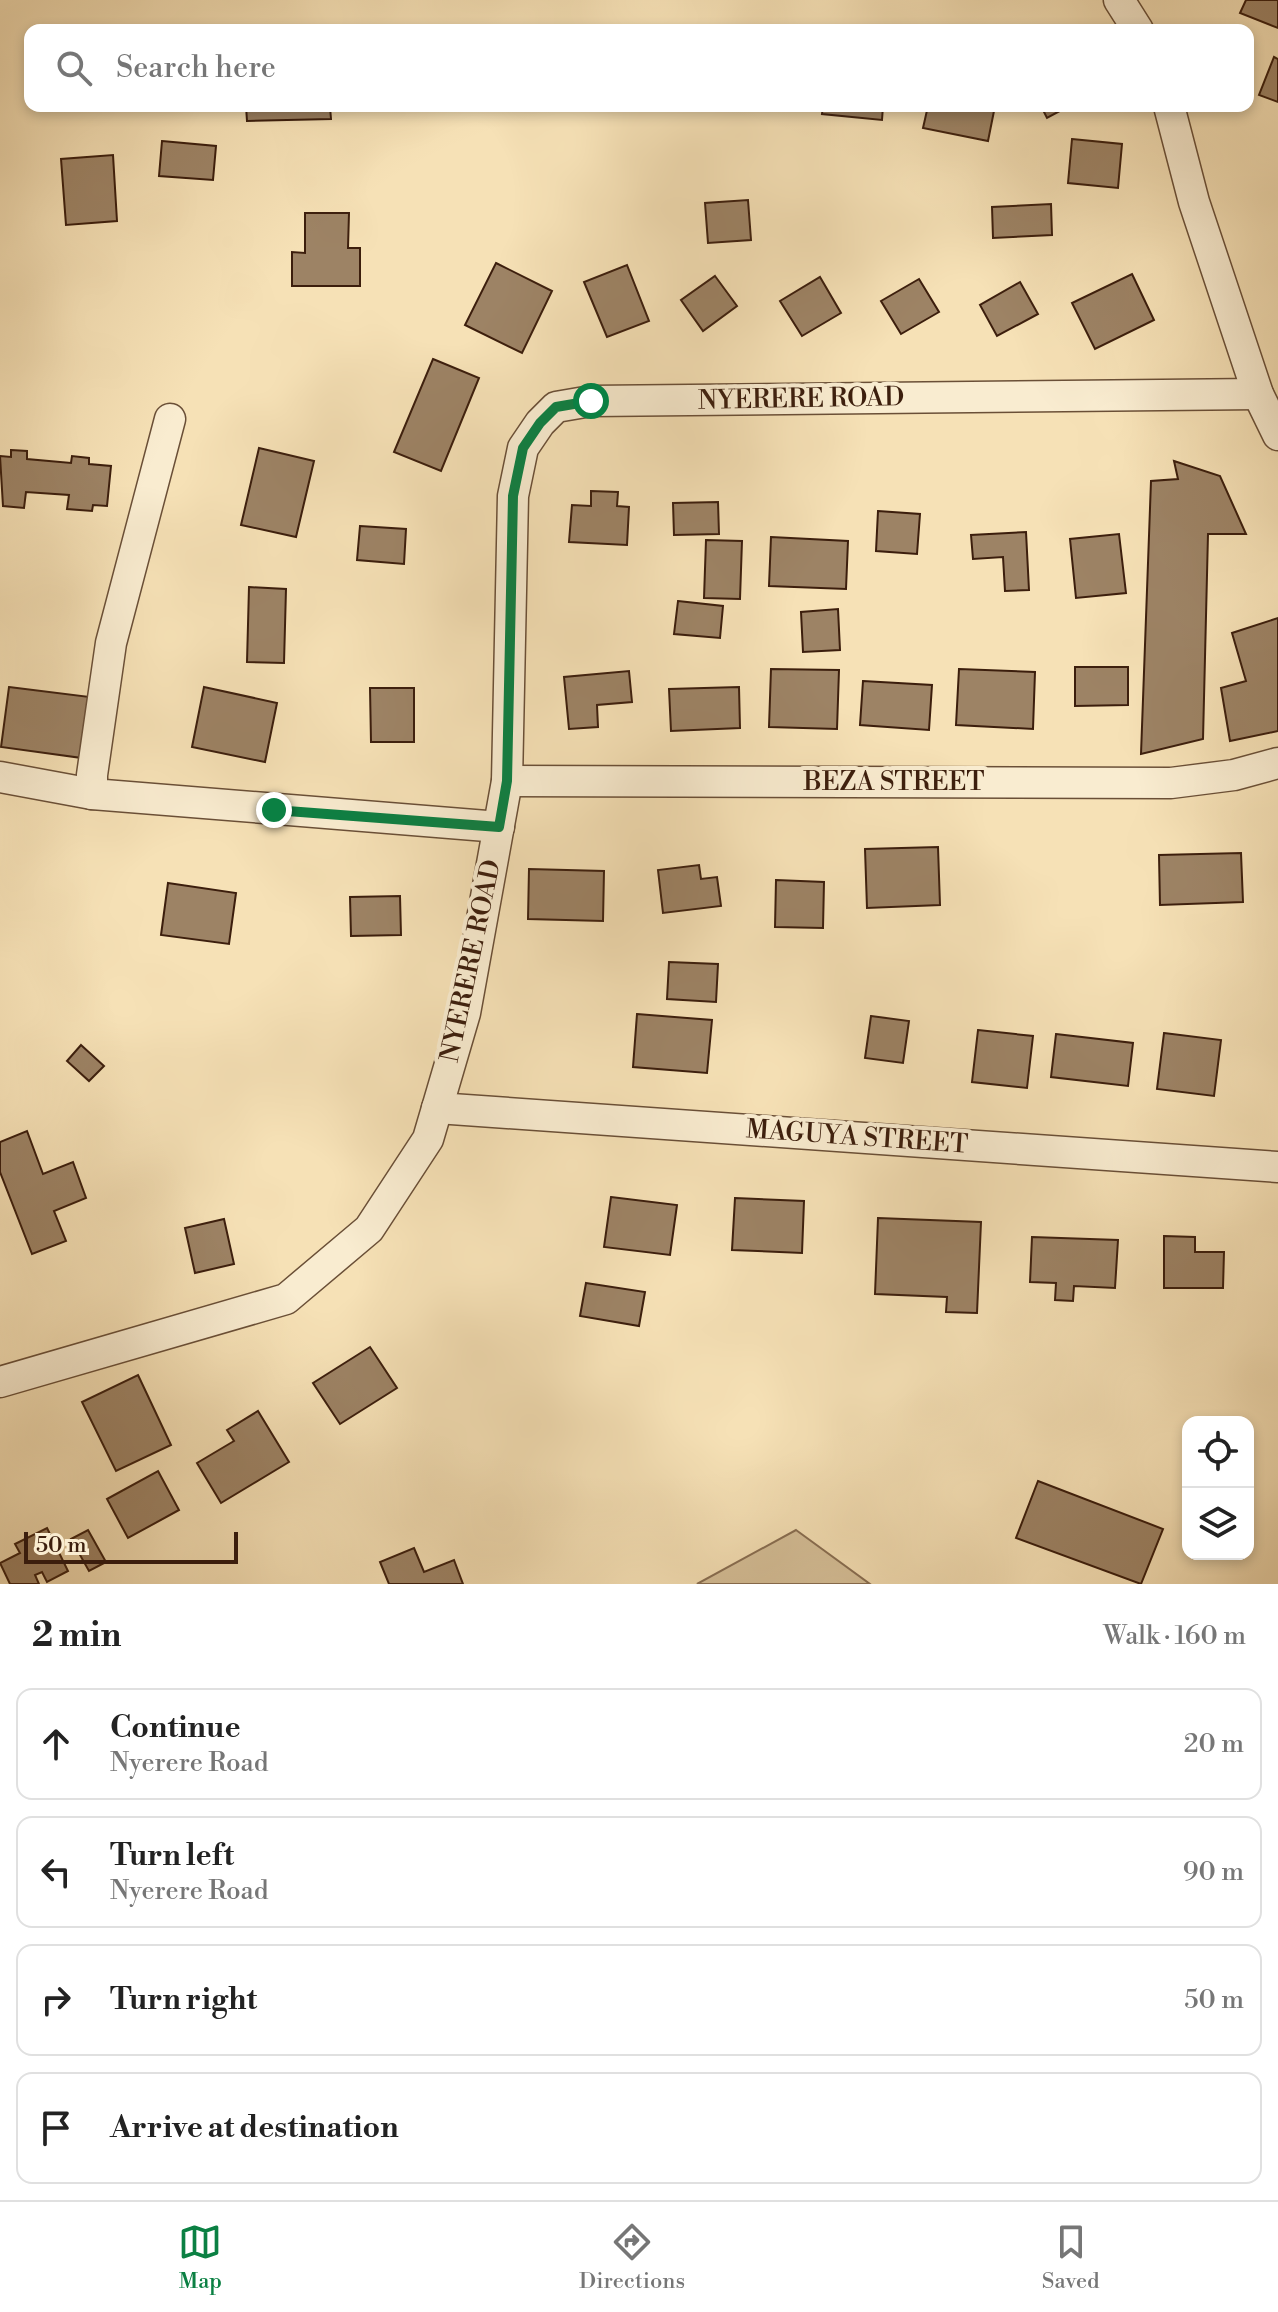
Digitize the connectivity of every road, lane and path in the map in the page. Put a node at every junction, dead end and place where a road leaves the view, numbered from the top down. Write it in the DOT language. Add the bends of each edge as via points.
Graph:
graph roads {
  1 [pos="1119,0"];
  2 [pos="1134,24"];
  3 [pos="1171,112"];
  4 [pos="1258,394"];
  5 [pos="170,419"];
  6 [pos="1278,435"];
  7 [pos="1278,763"];
  8 [pos="0,777"];
  9 [pos="507,781"];
  10 [pos="92,794"];
  11 [pos="499,827"];
  12 [pos="437,1108"];
  13 [pos="1278,1167"];
  14 [pos="0,1382"];
  1 -- 2 [label="street"];
  3 -- 4 [label="street" via="1194,202"];
  4 -- 6 [label="street"];
  4 -- 9 [label="street, NYERERE ROAD" via="591,401 556,407 523,448 513,496"];
  5 -- 10 [label="street" via="111,643"];
  7 -- 9 [label="street, BEZA STREET" via="1171,783"];
  8 -- 10 [label="street"];
  9 -- 11 [label="street, NYERERE ROAD"];
  10 -- 11 [label="street"];
  11 -- 12 [label="street, NYERERE ROAD" via="465,1013"];
  12 -- 13 [label="street, MAGUYA STREET"];
  12 -- 14 [label="street, NYERERE ROAD" via="428,1139 369,1229 286,1299"];
}
